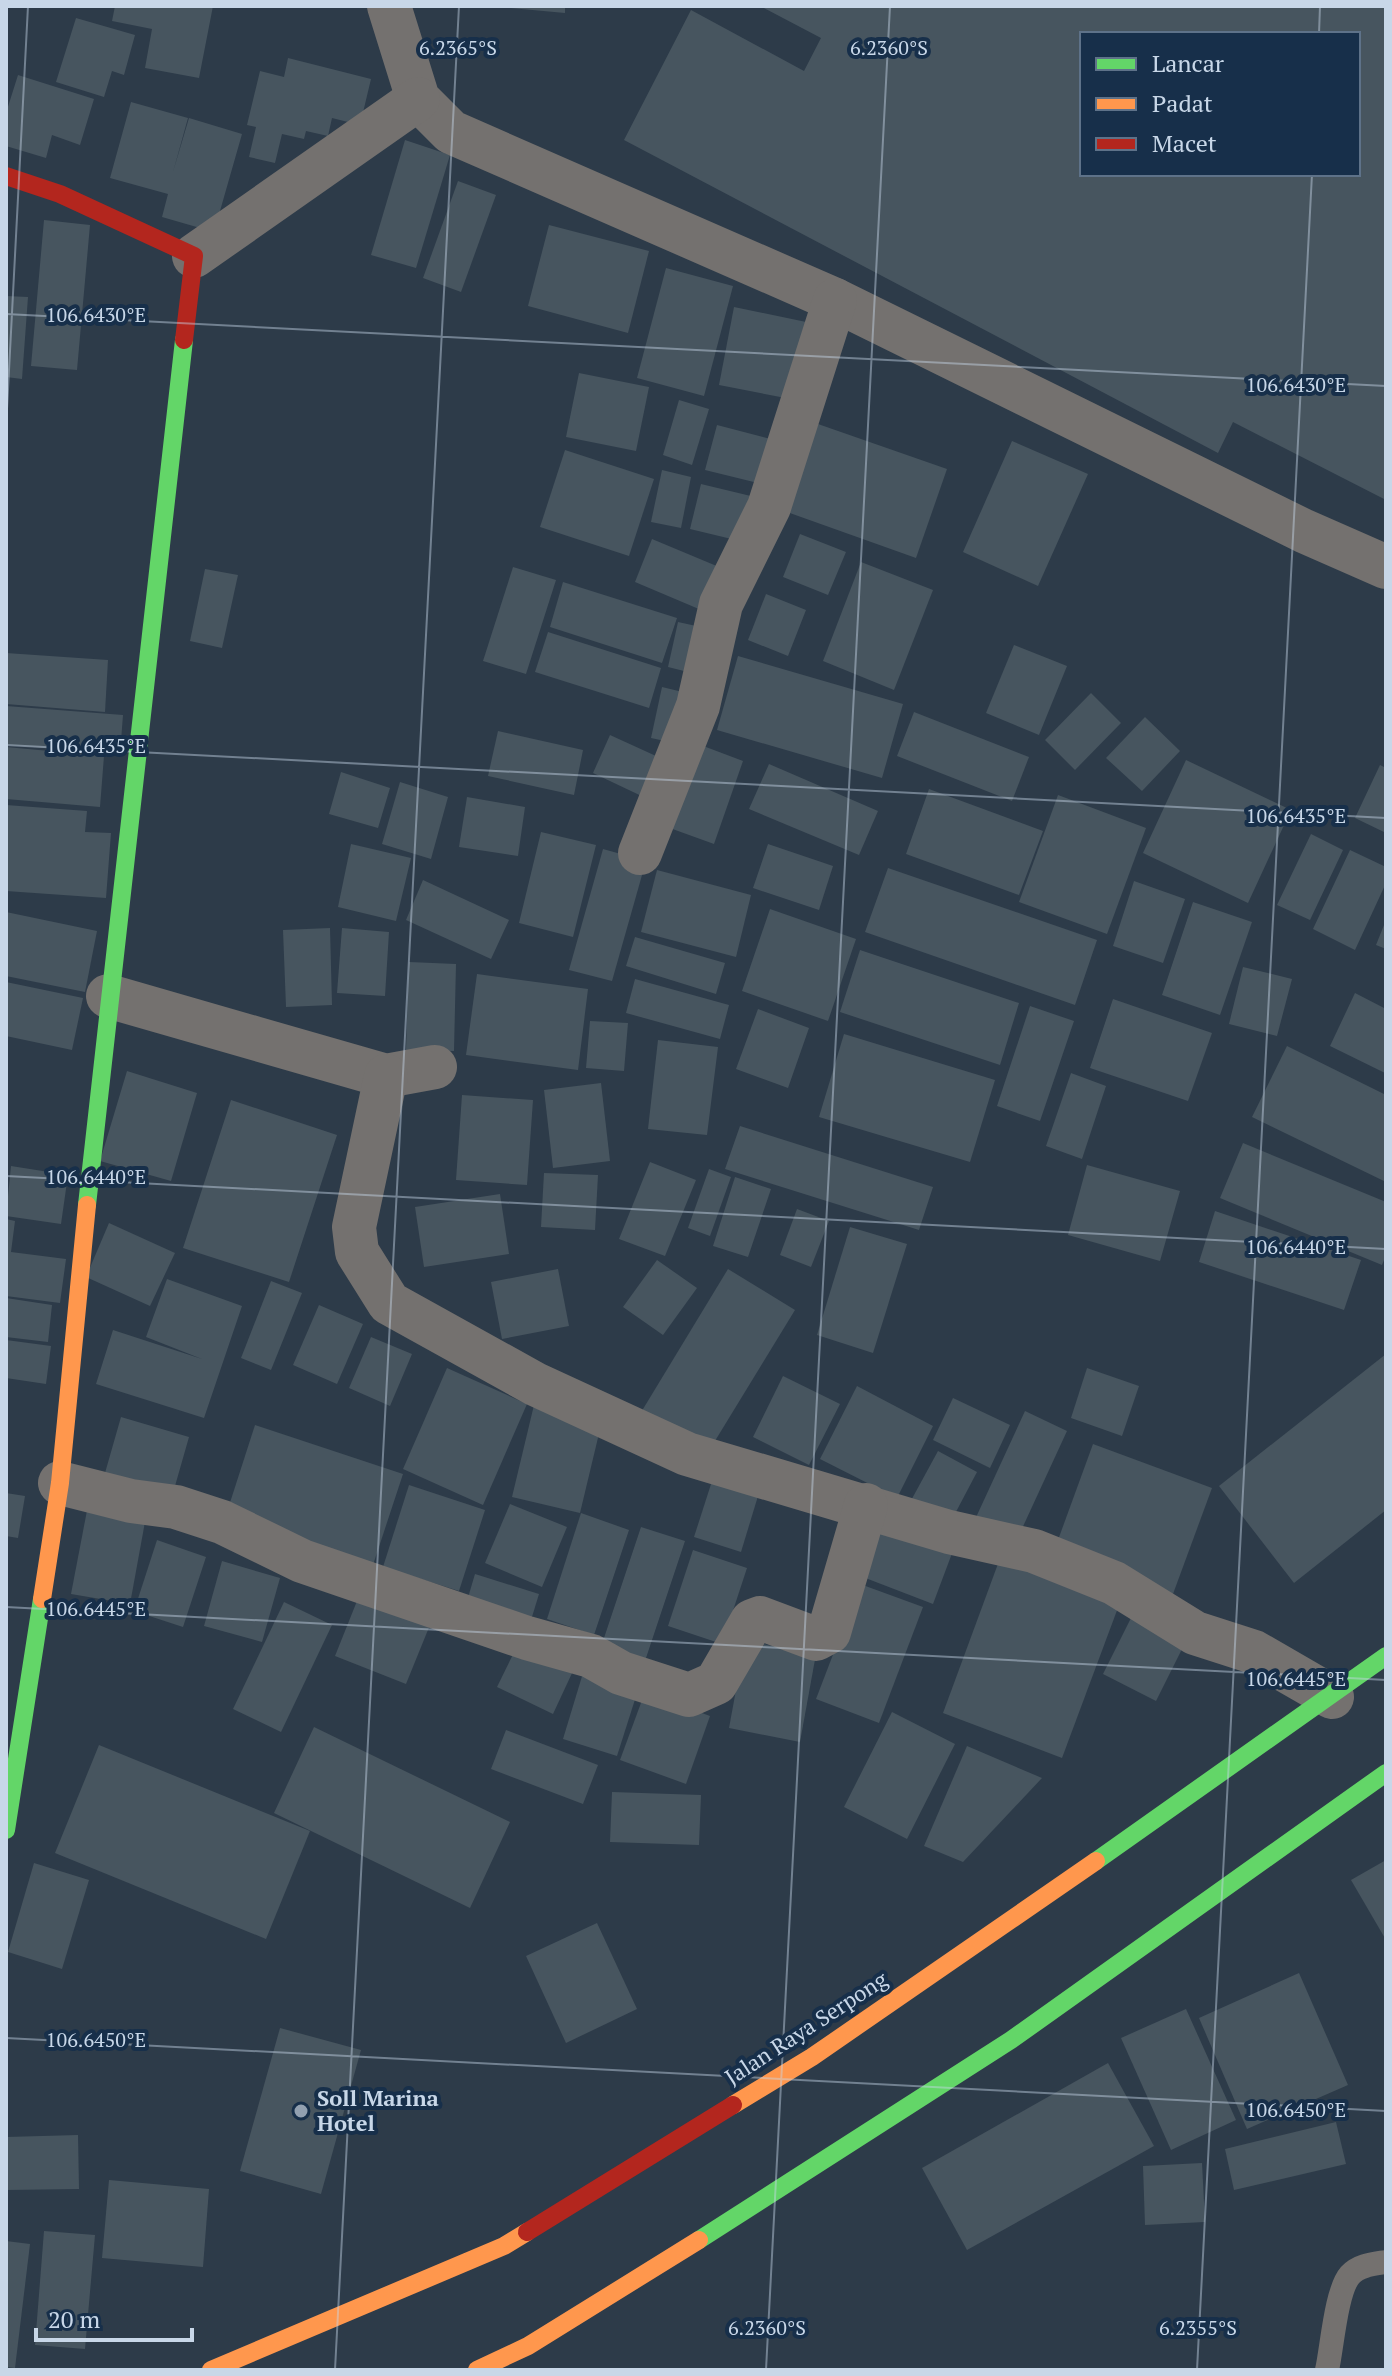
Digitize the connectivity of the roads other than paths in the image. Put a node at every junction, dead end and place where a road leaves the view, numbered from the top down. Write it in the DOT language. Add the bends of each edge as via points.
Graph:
graph roads {
  1 [pos="389,6"];
  2 [pos="418,99"];
  3 [pos="6,176"];
  4 [pos="194,256"];
  5 [pos="835,300"];
  6 [pos="1386,567"];
  7 [pos="640,853"];
  8 [pos="108,996"];
  9 [pos="435,1067"];
  10 [pos="386,1076"];
  11 [pos="60,1483"];
  12 [pos="866,1505"];
  13 [pos="1386,1656"];
  14 [pos="1332,1697"];
  15 [pos="1386,1773"];
  16 [pos="7,1818"];
  17 [pos="1386,2262"];
  18 [pos="211,2370"];
  19 [pos="477,2370"];
  20 [pos="1327,2370"];
  1 -- 2 [label="street"];
  2 -- 4 [label="street"];
  2 -- 5 [label="street" via="451,132"];
  3 -- 4 [label="main road" via="60,194"];
  4 -- 8 [label="main road"];
  5 -- 6 [label="street"];
  5 -- 7 [label="street" via="769,507 721,604 698,706"];
  8 -- 10 [label="street"];
  8 -- 11 [label="main road"];
  9 -- 10 [label="street"];
  10 -- 12 [label="street" via="354,1227 357,1252 389,1303 535,1384 687,1454"];
  11 -- 12 [label="street" via="210,1518 302,1561 591,1656 621,1673 689,1695 716,1683 752,1621 760,1618 816,1639 829,1632"];
  11 -- 16 [label="main road"];
  12 -- 14 [label="street" via="949,1532 1034,1551 1114,1583 1195,1633 1254,1652"];
  13 -- 14 [label="main road, Jalan Raya Serpong"];
  14 -- 18 [label="main road, Jalan Raya Serpong" via="812,2057 504,2246"];
  15 -- 19 [label="main road" via="1011,2040 657,2267 528,2346"];
  17 -- 20 [label="lane" via="1367,2265 1343,2286"];
}
